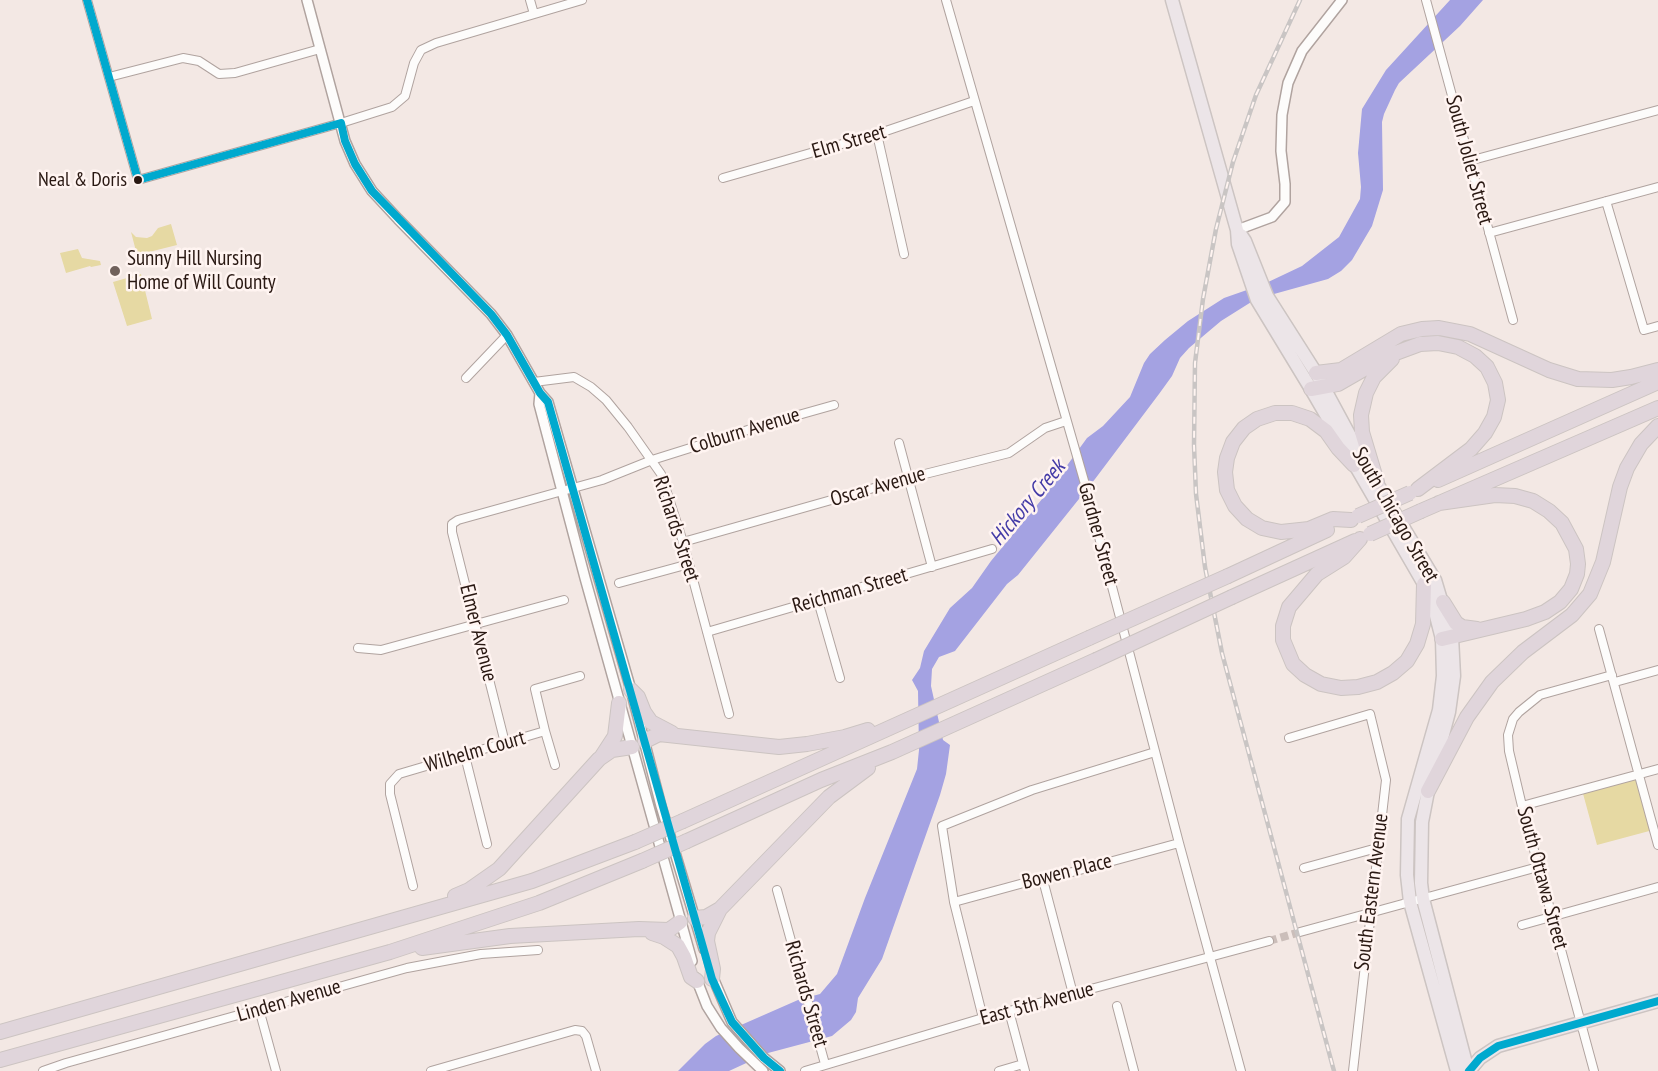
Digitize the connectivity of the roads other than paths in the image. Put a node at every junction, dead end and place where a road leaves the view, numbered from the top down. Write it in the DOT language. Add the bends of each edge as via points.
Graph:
graph roads {
  1 [pos="87,0"];
  2 [pos="307,0"];
  3 [pos="530,0"];
  4 [pos="582,0"];
  5 [pos="946,0"];
  6 [pos="1172,0"];
  7 [pos="1342,0"];
  8 [pos="1426,0"];
  9 [pos="534,14"];
  10 [pos="320,49"];
  11 [pos="109,77"];
  12 [pos="974,101"];
  13 [pos="1658,110"];
  14 [pos="341,123"];
  15 [pos="877,134"];
  16 [pos="1470,161"];
  17 [pos="723,178"];
  18 [pos="1658,187"];
  19 [pos="1605,201"];
  20 [pos="1237,230"];
  21 [pos="1489,232"];
  22 [pos="904,254"];
  23 [pos="1275,320"];
  24 [pos="1513,320"];
  25 [pos="1658,326"];
  26 [pos="507,336"];
  27 [pos="1403,351"];
  28 [pos="1658,370"];
  29 [pos="1316,373"];
  30 [pos="466,378"];
  31 [pos="534,382"];
  32 [pos="1658,382"];
  33 [pos="1317,388"];
  34 [pos="540,393"];
  35 [pos="834,405"];
  36 [pos="1658,408"];
  37 [pos="1066,421"];
  38 [pos="1658,426"];
  39 [pos="899,443"];
  40 [pos="652,460"];
  41 [pos="1354,465"];
  42 [pos="909,478"];
  43 [pos="1377,482"];
  44 [pos="572,488"];
  45 [pos="562,491"];
  46 [pos="1414,491"];
  47 [pos="1439,503"];
  48 [pos="1355,518"];
  49 [pos="452,524"];
  50 [pos="1365,537"];
  51 [pos="683,542"];
  52 [pos="992,549"];
  53 [pos="689,564"];
  54 [pos="932,567"];
  55 [pos="619,583"];
  56 [pos="1424,584"];
  57 [pos="564,600"];
  58 [pos="818,601"];
  59 [pos="1443,602"];
  60 [pos="475,623"];
  61 [pos="1485,629"];
  62 [pos="1599,629"];
  63 [pos="707,632"];
  64 [pos="1447,638"];
  65 [pos="358,648"];
  66 [pos="1658,670"];
  67 [pos="580,676"];
  68 [pos="840,678"];
  69 [pos="1614,679"];
  70 [pos="631,690"];
  71 [pos="620,703"];
  72 [pos="729,714"];
  73 [pos="890,727"];
  74 [pos="545,731"];
  75 [pos="677,735"];
  76 [pos="1289,738"];
  77 [pos="645,741"];
  78 [pos="505,743"];
  79 [pos="632,747"];
  80 [pos="892,752"];
  81 [pos="1155,752"];
  82 [pos="465,756"];
  83 [pos="599,759"];
  84 [pos="555,765"];
  85 [pos="1658,768"];
  86 [pos="1639,774"];
  87 [pos="1428,791"];
  88 [pos="1522,806"];
  89 [pos="1179,843"];
  90 [pos="487,844"];
  91 [pos="1658,845"];
  92 [pos="1377,848"];
  93 [pos="1538,867"];
  94 [pos="1304,868"];
  95 [pos="1043,880"];
  96 [pos="414,886"];
  97 [pos="1658,887"];
  98 [pos="777,890"];
  99 [pos="1423,899"];
  100 [pos="954,902"];
  101 [pos="1410,902"];
  102 [pos="720,909"];
  103 [pos="1369,913"];
  104 [pos="1552,916"];
  105 [pos="406,917"];
  106 [pos="695,918"];
  107 [pos="680,921"];
  108 [pos="1522,925"];
  109 [pos="639,929"];
  110 [pos="1300,932"];
  111 [pos="1269,941"];
  112 [pos="538,950"];
  113 [pos="390,952"];
  114 [pos="1210,957"];
  115 [pos="712,979"];
  116 [pos="697,981"];
  117 [pos="1074,994"];
  118 [pos="1658,1001"];
  119 [pos="1117,1006"];
  120 [pos="259,1009"];
  121 [pos="1009,1011"];
  122 [pos="983,1018"];
  123 [pos="1581,1022"];
  124 [pos="0,1032"];
  125 [pos="0,1060"];
  126 [pos="825,1064"];
  127 [pos="67,1067"];
  128 [pos="1024,1068"];
  129 [pos="43,1071"];
  130 [pos="276,1071"];
  131 [pos="431,1071"];
  132 [pos="596,1071"];
  133 [pos="763,1071"];
  134 [pos="780,1071"];
  135 [pos="805,1071"];
  136 [pos="999,1071"];
  137 [pos="1134,1071"];
  138 [pos="1241,1071"];
  139 [pos="1353,1071"];
  140 [pos="1457,1071"];
  141 [pos="1468,1071"];
  142 [pos="1594,1071"];
  1 -- 11 [label="street"];
  2 -- 10 [label="street"];
  3 -- 9 [label="street"];
  4 -- 9 [label="street"];
  5 -- 12 [label="street, Gardner Street"];
  6 -- 20 [label="main road, South Chicago Street"];
  7 -- 20 [label="street" via="1302,51 1288,83 1281,151 1285,202 1272,217"];
  8 -- 16 [label="street, South Joliet Street"];
  9 -- 14 [label="street" via="421,51 405,96 392,106"];
  10 -- 11 [label="street" via="235,72 219,74 199,61 183,58"];
  10 -- 14 [label="street"];
  11 -- 14 [label="street" via="138,180"];
  12 -- 15 [label="street, Elm Street"];
  12 -- 37 [label="street, Gardner Street"];
  13 -- 16 [label="street"];
  14 -- 26 [label="street" via="355,164 372,191 491,314"];
  15 -- 17 [label="street, Elm Street"];
  15 -- 22 [label="street"];
  16 -- 21 [label="street, South Joliet Street"];
  18 -- 19 [label="street"];
  19 -- 21 [label="street"];
  19 -- 25 [label="street" via="1644,330"];
  20 -- 23 [label="main road, South Chicago Street" via="1238,244 1267,296"];
  21 -- 24 [label="street, South Joliet Street"];
  23 -- 29 [label="main road, South Chicago Street"];
  23 -- 33 [label="main road, South Chicago Street"];
  26 -- 30 [label="street"];
  26 -- 31 [label="street"];
  27 -- 33 [label="highway" via="1338,384"];
  27 -- 43 [label="highway" via="1374,377 1361,415"];
  27 -- 46 [label="highway" via="1420,344 1458,346 1487,367 1498,400 1485,434"];
  28 -- 29 [label="highway" via="1611,380 1572,377 1470,334 1439,327 1401,334 1341,370"];
  29 -- 33 [label="main road, South Chicago Street"];
  31 -- 34 [label="street"];
  31 -- 40 [label="street, Richards Street" via="574,377 591,387 606,400"];
  32 -- 46 [label="highway"];
  33 -- 41 [label="main road, South Chicago Street"];
  33 -- 43 [label="main road, South Chicago Street"];
  34 -- 44 [label="street" via="548,402"];
  34 -- 45 [label="street" via="539,404"];
  35 -- 40 [label="street, Colburn Avenue"];
  36 -- 47 [label="highway"];
  37 -- 42 [label="street, Oscar Avenue" via="1045,428 1009,453"];
  37 -- 81 [label="street, Gardner Street"];
  38 -- 87 [label="highway" via="1627,468 1601,569 1590,594 1572,615 1523,652 1492,682 1467,717"];
  39 -- 42 [label="street"];
  40 -- 44 [label="street, Colburn Avenue"];
  40 -- 51 [label="street, Richards Street" via="661,474"];
  41 -- 48 [label="highway" via="1311,419 1275,413 1244,428 1233,442 1225,472 1234,506 1262,528 1300,530 1333,519"];
  41 -- 56 [label="main road, South Chicago Street"];
  42 -- 51 [label="street, Oscar Avenue"];
  42 -- 54 [label="street"];
  43 -- 59 [label="main road, South Chicago Street" via="1435,579"];
  44 -- 45 [label="street, Colburn Avenue"];
  44 -- 70 [label="street"];
  45 -- 49 [label="street, Colburn Avenue"];
  45 -- 71 [label="street"];
  46 -- 48 [label="highway, bridge"];
  47 -- 50 [label="highway, bridge"];
  47 -- 61 [label="highway" via="1484,495 1525,498 1556,517 1576,549 1577,574 1560,602 1537,615"];
  48 -- 73 [label="highway, bridge"];
  49 -- 60 [label="street, Elmer Avenue"];
  50 -- 56 [label="highway" via="1344,557 1317,574 1289,607 1283,639 1293,664 1305,675 1321,684 1341,688 1377,682 1393,673 1407,661 1417,644 1423,624"];
  50 -- 80 [label="highway, bridge"];
  51 -- 53 [label="street, Richards Street"];
  52 -- 54 [label="street, Reichman Street"];
  53 -- 55 [label="street"];
  53 -- 63 [label="street, Richards Street"];
  54 -- 58 [label="street, Reichman Street"];
  56 -- 64 [label="main road, South Chicago Street"];
  57 -- 60 [label="street"];
  58 -- 63 [label="street, Reichman Street"];
  58 -- 68 [label="street"];
  59 -- 61 [label="highway" via="1456,623 1470,629"];
  59 -- 64 [label="main road, South Chicago Street"];
  60 -- 65 [label="street" via="381,650"];
  60 -- 78 [label="street, Elmer Avenue"];
  61 -- 64 [label="highway"];
  62 -- 69 [label="street"];
  63 -- 72 [label="street, Richards Street"];
  64 -- 87 [label="main road, South Chicago Street" via="1454,676 1449,712"];
  64 -- 101 [label="main road, South Chicago Street" via="1438,710 1407,819"];
  66 -- 69 [label="street"];
  67 -- 74 [label="street, Wilhelm Court" via="535,689"];
  69 -- 86 [label="street"];
  69 -- 88 [label="street, South Ottawa Street" via="1540,695 1519,711 1508,735"];
  70 -- 75 [label="highway" via="651,722"];
  70 -- 77 [label="street"];
  71 -- 79 [label="street"];
  71 -- 83 [label="highway" via="615,736"];
  73 -- 75 [label="highway" via="779,747"];
  73 -- 105 [label="highway, bridge" via="635,842 531,881"];
  74 -- 78 [label="street, Wilhelm Court"];
  74 -- 84 [label="street"];
  75 -- 77 [label="highway" via="659,734"];
  76 -- 92 [label="street, South Eastern Avenue" via="1370,714 1386,780"];
  77 -- 79 [label="street"];
  77 -- 106 [label="street"];
  78 -- 82 [label="street, Wilhelm Court"];
  79 -- 83 [label="highway" via="612,750"];
  79 -- 107 [label="street"];
  80 -- 102 [label="highway" via="829,797"];
  80 -- 113 [label="highway, bridge" via="539,903"];
  81 -- 89 [label="street, Gardner Street"];
  81 -- 100 [label="street" via="1032,790 942,826"];
  82 -- 90 [label="street"];
  82 -- 96 [label="street, Wilhelm Court" via="399,774 390,784"];
  83 -- 105 [label="highway" via="499,868 469,890"];
  85 -- 86 [label="street"];
  86 -- 88 [label="street"];
  86 -- 91 [label="street"];
  87 -- 99 [label="main road, South Chicago Street" via="1420,863"];
  88 -- 93 [label="street, South Ottawa Street"];
  89 -- 95 [label="street, Bowen Place"];
  89 -- 114 [label="street, Gardner Street"];
  92 -- 94 [label="street"];
  92 -- 103 [label="street, South Eastern Avenue"];
  93 -- 99 [label="street"];
  93 -- 104 [label="street, South Ottawa Street"];
  95 -- 100 [label="street, Bowen Place"];
  95 -- 117 [label="street"];
  97 -- 104 [label="street"];
  98 -- 126 [label="street, Richards Street"];
  99 -- 101 [label="street"];
  99 -- 141 [label="main road, South Chicago Street"];
  100 -- 122 [label="street"];
  101 -- 103 [label="street"];
  101 -- 140 [label="main road, South Chicago Street"];
  102 -- 106 [label="highway"];
  102 -- 115 [label="highway" via="707,941"];
  103 -- 110 [label="street"];
  103 -- 139 [label="street, South Eastern Avenue"];
  104 -- 108 [label="street"];
  104 -- 123 [label="street, South Ottawa Street"];
  105 -- 124 [label="highway"];
  106 -- 107 [label="street"];
  106 -- 115 [label="street"];
  107 -- 109 [label="highway" via="669,930"];
  107 -- 116 [label="street"];
  109 -- 113 [label="highway" via="510,936"];
  109 -- 116 [label="highway" via="678,946 691,977"];
  111 -- 114 [label="street, East 5th Avenue"];
  112 -- 120 [label="street, Linden Avenue" via="441,960"];
  113 -- 125 [label="highway"];
  114 -- 117 [label="street, East 5th Avenue"];
  114 -- 138 [label="street, Gardner Street"];
  115 -- 134 [label="street" via="732,1022"];
  116 -- 133 [label="street" via="721,1028"];
  117 -- 121 [label="street, East 5th Avenue"];
  118 -- 123 [label="main road"];
  119 -- 137 [label="street"];
  120 -- 127 [label="street, Linden Avenue"];
  120 -- 130 [label="street"];
  121 -- 122 [label="street, East 5th Avenue"];
  121 -- 128 [label="street"];
  122 -- 126 [label="street, East 5th Avenue"];
  123 -- 141 [label="main road" via="1498,1046"];
  123 -- 142 [label="street, South Ottawa Street"];
  126 -- 135 [label="street, East 5th Avenue"];
  127 -- 129 [label="street, Linden Avenue"];
  128 -- 136 [label="street"];
  131 -- 132 [label="street" via="575,1030 586,1036"];
}
